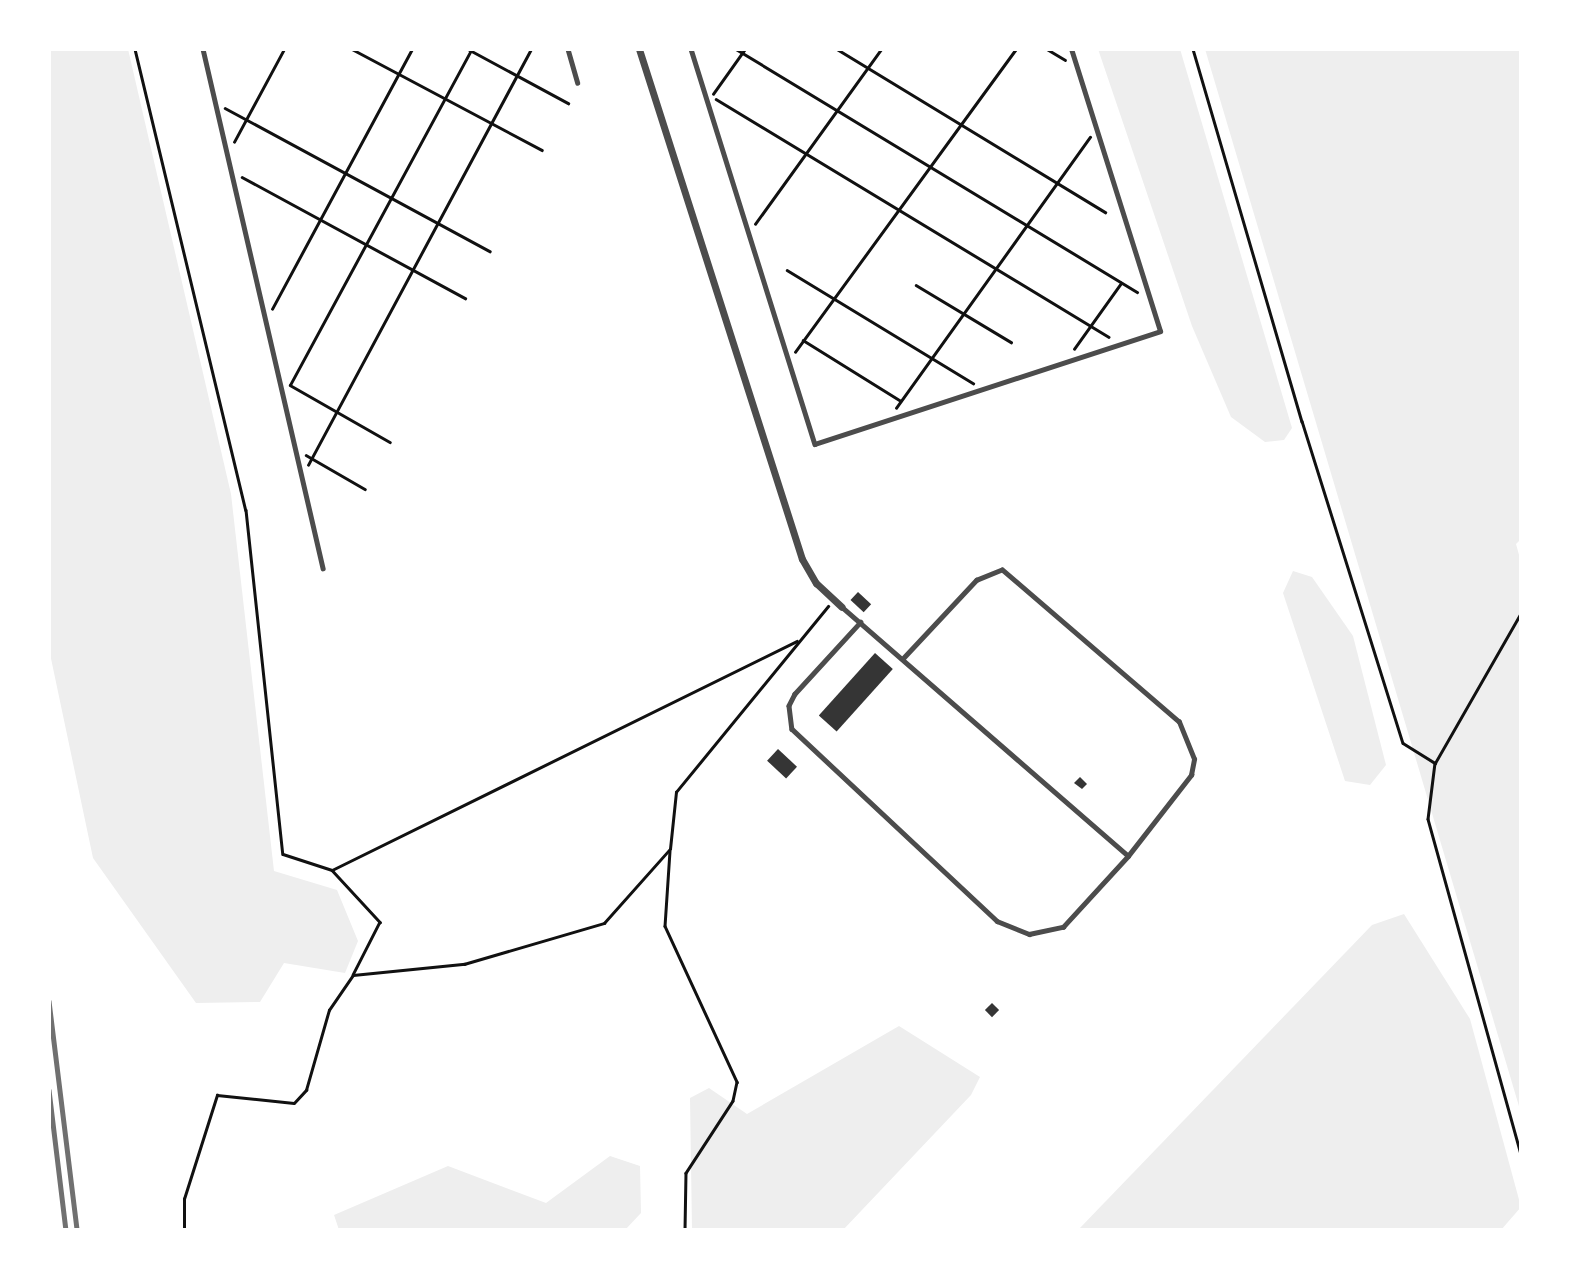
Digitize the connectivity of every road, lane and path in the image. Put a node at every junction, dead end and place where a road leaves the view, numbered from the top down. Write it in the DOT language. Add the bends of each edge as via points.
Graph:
graph roads {
  1 [pos="135,49"];
  2 [pos="202,49"];
  3 [pos="284,49"];
  4 [pos="352,49"];
  5 [pos="412,49"];
  6 [pos="531,49"];
  7 [pos="568,49"];
  8 [pos="639,49"];
  9 [pos="691,49"];
  10 [pos="736,49"];
  11 [pos="745,49"];
  12 [pos="837,49"];
  13 [pos="881,49"];
  14 [pos="1016,49"];
  15 [pos="1047,49"];
  16 [pos="1071,49"];
  17 [pos="1193,49"];
  18 [pos="470,50"];
  19 [pos="742,53"];
  20 [pos="1073,65"];
  21 [pos="868,67"];
  22 [pos="398,74"];
  23 [pos="517,75"];
  24 [pos="579,83"];
  25 [pos="705,93"];
  26 [pos="711,96"];
  27 [pos="445,99"];
  28 [pos="217,103"];
  29 [pos="568,103"];
  30 [pos="837,110"];
  31 [pos="246,119"];
  32 [pos="491,123"];
  33 [pos="961,124"];
  34 [pos="1096,129"];
  35 [pos="542,150"];
  36 [pos="228,153"];
  37 [pos="806,154"];
  38 [pos="930,167"];
  39 [pos="233,173"];
  40 [pos="345,173"];
  41 [pos="1057,183"];
  42 [pos="391,198"];
  43 [pos="899,210"];
  44 [pos="1105,212"];
  45 [pos="320,220"];
  46 [pos="438,223"];
  47 [pos="1027,225"];
  48 [pos="749,233"];
  49 [pos="366,244"];
  50 [pos="490,251"];
  51 [pos="413,269"];
  52 [pos="996,269"];
  53 [pos="787,270"];
  54 [pos="1121,282"];
  55 [pos="916,285"];
  56 [pos="465,298"];
  57 [pos="834,298"];
  58 [pos="1150,299"];
  59 [pos="271,312"];
  60 [pos="964,314"];
  61 [pos="1090,326"];
  62 [pos="803,340"];
  63 [pos="1011,342"];
  64 [pos="1121,344"];
  65 [pos="932,358"];
  66 [pos="789,360"];
  67 [pos="1064,363"];
  68 [pos="290,385"];
  69 [pos="979,387"];
  70 [pos="282,399"];
  71 [pos="901,401"];
  72 [pos="337,412"];
  73 [pos="888,420"];
  74 [pos="390,442"];
  75 [pos="294,449"];
  76 [pos="312,458"];
  77 [pos="301,478"];
  78 [pos="365,489"];
  79 [pos="323,568"];
  80 [pos="833,599"];
  81 [pos="842,607"];
  82 [pos="1521,613"];
  83 [pos="861,622"];
  84 [pos="800,640"];
  85 [pos="903,659"];
  86 [pos="1435,763"];
  87 [pos="670,849"];
  88 [pos="1128,856"];
  89 [pos="332,870"];
  90 [pos="353,975"];
  91 [pos="1521,1154"];
  92 [pos="184,1230"];
  93 [pos="685,1230"];
  1 -- 89 [label="path" via="246,510 283,854"];
  2 -- 28 [label="lane"];
  3 -- 31 [label="path"];
  4 -- 22 [label="path"];
  5 -- 22 [label="path"];
  6 -- 23 [label="path"];
  7 -- 24 [label="lane"];
  8 -- 80 [label="street" via="790,525 807,567"];
  9 -- 25 [label="lane"];
  10 -- 19 [label="path"];
  11 -- 19 [label="path"];
  12 -- 21 [label="path"];
  13 -- 21 [label="path"];
  14 -- 33 [label="path"];
  15 -- 20 [label="path"];
  16 -- 34 [label="lane"];
  17 -- 86 [label="path" via="1403,743"];
  18 -- 23 [label="path"];
  18 -- 27 [label="path"];
  19 -- 26 [label="path"];
  19 -- 30 [label="path"];
  21 -- 30 [label="path"];
  21 -- 33 [label="path"];
  22 -- 27 [label="path"];
  22 -- 40 [label="path"];
  23 -- 29 [label="path"];
  23 -- 32 [label="path"];
  25 -- 26 [label="path"];
  25 -- 48 [label="lane"];
  26 -- 37 [label="path"];
  27 -- 32 [label="path"];
  27 -- 42 [label="path"];
  28 -- 31 [label="path"];
  28 -- 36 [label="lane"];
  30 -- 37 [label="path"];
  30 -- 38 [label="path"];
  31 -- 36 [label="path"];
  31 -- 40 [label="path"];
  32 -- 35 [label="path"];
  32 -- 46 [label="path"];
  33 -- 38 [label="path"];
  33 -- 41 [label="path"];
  34 -- 41 [label="path"];
  34 -- 58 [label="lane"];
  36 -- 39 [label="lane"];
  37 -- 43 [label="path"];
  37 -- 48 [label="path"];
  38 -- 43 [label="path"];
  38 -- 47 [label="path"];
  39 -- 45 [label="path"];
  39 -- 70 [label="lane"];
  40 -- 42 [label="path"];
  40 -- 45 [label="path"];
  41 -- 44 [label="path"];
  41 -- 47 [label="path"];
  42 -- 46 [label="path"];
  42 -- 49 [label="path"];
  43 -- 52 [label="path"];
  43 -- 57 [label="path"];
  45 -- 49 [label="path"];
  45 -- 59 [label="path"];
  46 -- 50 [label="path"];
  46 -- 51 [label="path"];
  47 -- 52 [label="path"];
  47 -- 54 [label="path"];
  48 -- 66 [label="lane"];
  49 -- 51 [label="path"];
  49 -- 68 [label="path"];
  51 -- 56 [label="path"];
  51 -- 72 [label="path"];
  52 -- 60 [label="path"];
  52 -- 61 [label="path"];
  53 -- 57 [label="path"];
  54 -- 58 [label="path"];
  54 -- 61 [label="path"];
  55 -- 60 [label="path"];
  57 -- 62 [label="path"];
  57 -- 65 [label="path"];
  58 -- 64 [label="lane" via="1160,331"];
  60 -- 63 [label="path"];
  60 -- 65 [label="path"];
  61 -- 64 [label="path"];
  61 -- 67 [label="path"];
  62 -- 66 [label="path"];
  62 -- 71 [label="path"];
  64 -- 67 [label="lane"];
  65 -- 69 [label="path"];
  65 -- 71 [label="path"];
  66 -- 73 [label="lane" via="815,444"];
  67 -- 73 [label="lane"];
  68 -- 70 [label="path"];
  68 -- 72 [label="path"];
  70 -- 75 [label="lane"];
  71 -- 73 [label="path"];
  72 -- 74 [label="path"];
  72 -- 76 [label="path"];
  75 -- 76 [label="path"];
  75 -- 77 [label="lane"];
  76 -- 77 [label="path"];
  76 -- 78 [label="path"];
  77 -- 79 [label="lane"];
  80 -- 81 [label="street"];
  80 -- 84 [label="path"];
  81 -- 83 [label="lane"];
  82 -- 86 [label="path"];
  83 -- 85 [label="lane"];
  83 -- 88 [label="lane" via="795,694 789,706 792,729 997,921 1029,934 1063,927"];
  84 -- 87 [label="path" via="676,792"];
  84 -- 89 [label="path"];
  85 -- 88 [label="lane"];
  85 -- 88 [label="lane" via="977,580 1002,570 1012,575 1179,722 1191,741 1191,775"];
  86 -- 91 [label="path" via="1428,819"];
  87 -- 90 [label="path" via="604,923 464,964"];
  87 -- 93 [label="path" via="665,926 737,1082 733,1101 686,1173"];
  89 -- 90 [label="path" via="380,922"];
  90 -- 92 [label="path" via="329,1010 306,1090 294,1103 217,1095 184,1199"];
}
